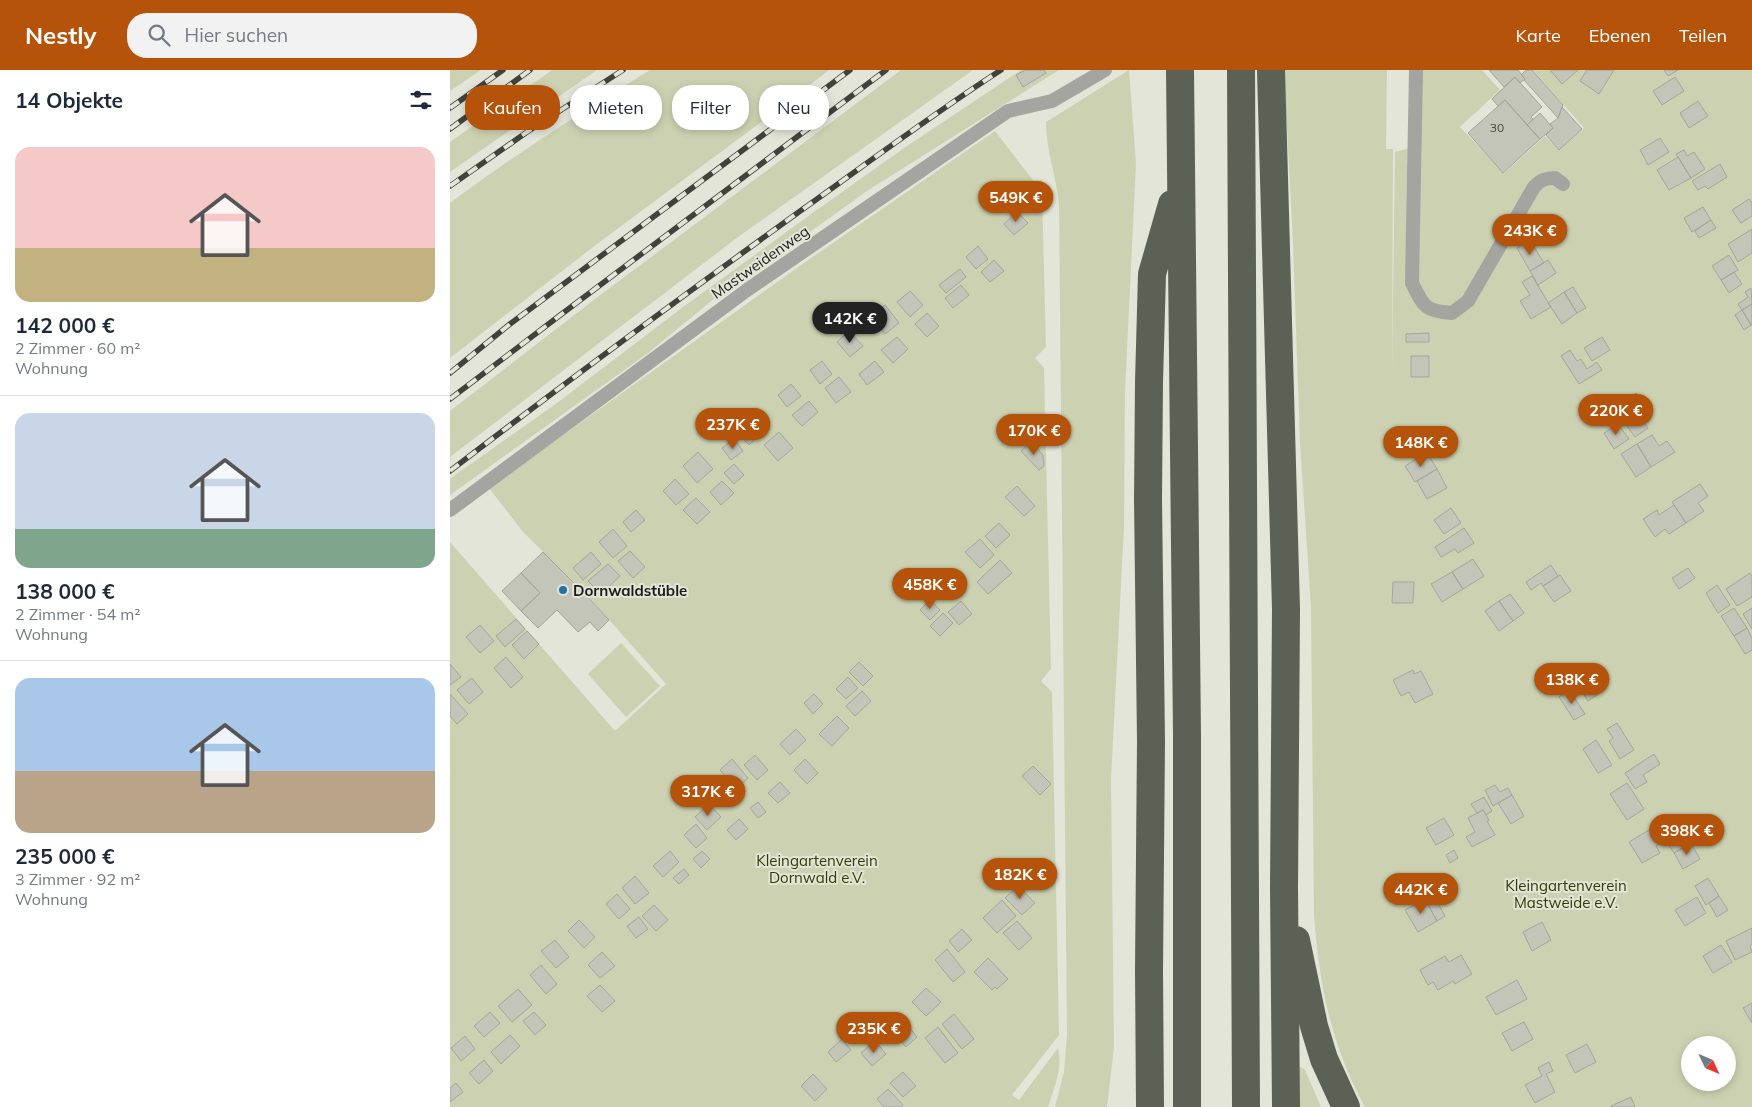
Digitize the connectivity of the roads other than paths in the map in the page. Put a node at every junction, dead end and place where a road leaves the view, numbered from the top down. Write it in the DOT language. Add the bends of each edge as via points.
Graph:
graph roads {
  1 [pos="1105,70"];
  2 [pos="1180,70"];
  3 [pos="1240,70"];
  4 [pos="1270,70"];
  5 [pos="1416,70"];
  6 [pos="1180,177"];
  7 [pos="1563,184"];
  8 [pos="450,510"];
  9 [pos="1284,888"];
  10 [pos="1149,971"];
  11 [pos="1131,1107"];
  12 [pos="1150,1107"];
  13 [pos="1187,1107"];
  14 [pos="1246,1107"];
  15 [pos="1286,1107"];
  16 [pos="1346,1107"];
  1 -- 8 [label="lane, Mastweidenweg" via="1052,101 1008,111 1000,116 747,290"];
  2 -- 6 [label="highway"];
  3 -- 14 [label="highway"];
  4 -- 9 [label="highway" via="1286,609"];
  5 -- 7 [label="lane" via="1412,283 1422,303 1435,312 1452,313 1468,301 1534,187 1547,178 1555,178"];
  6 -- 10 [label="highway" via="1152,274 1148,499"];
  6 -- 13 [label="highway" via="1187,735"];
  9 -- 15 [label="highway"];
  9 -- 16 [label="highway" via="1324,1059"];
  10 -- 11 [label="highway"];
  10 -- 12 [label="highway"];
}
